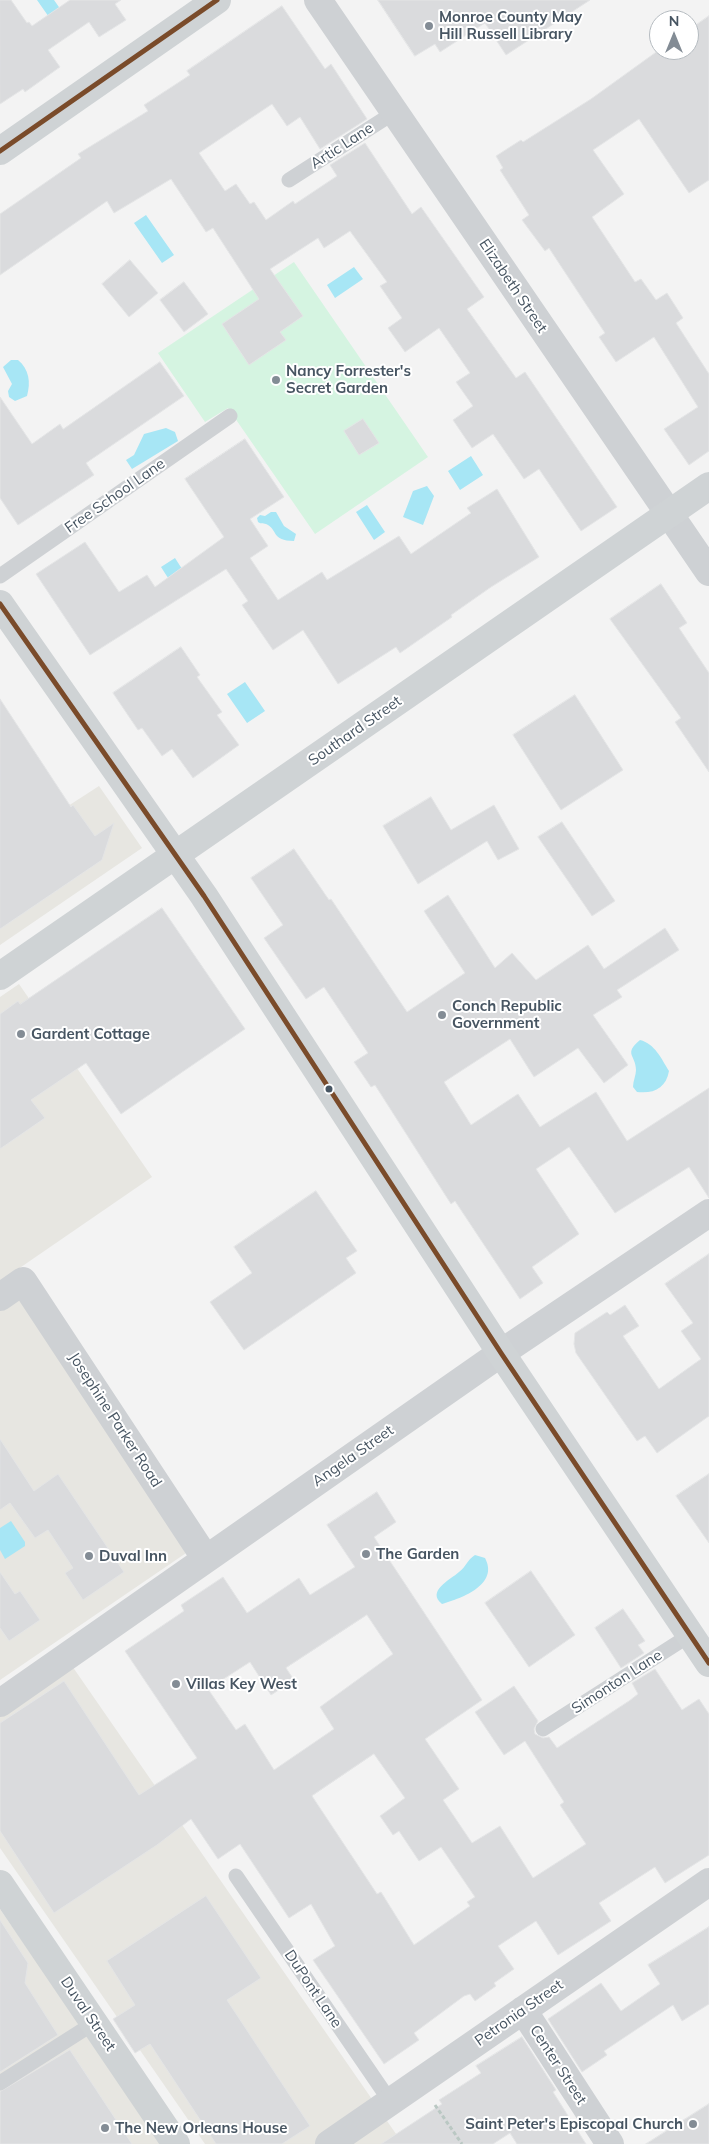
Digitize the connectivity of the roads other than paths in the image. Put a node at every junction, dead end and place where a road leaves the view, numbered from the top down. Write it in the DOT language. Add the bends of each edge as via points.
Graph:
graph roads {
  1 [pos="218,0"];
  2 [pos="318,0"];
  3 [pos="395,112"];
  4 [pos="0,151"];
  5 [pos="289,180"];
  6 [pos="230,416"];
  7 [pos="709,486"];
  8 [pos="668,512"];
  9 [pos="709,572"];
  10 [pos="0,576"];
  11 [pos="0,604"];
  12 [pos="175,856"];
  13 [pos="0,976"];
  14 [pos="709,1213"];
  15 [pos="0,1297"];
  16 [pos="501,1353"];
  17 [pos="206,1559"];
  18 [pos="690,1635"];
  19 [pos="709,1662"];
  20 [pos="0,1703"];
  21 [pos="544,1729"];
  22 [pos="236,1876"];
  23 [pos="709,1882"];
  24 [pos="0,1884"];
  25 [pos="523,2010"];
  26 [pos="94,2023"];
  27 [pos="0,2083"];
  28 [pos="390,2101"];
  29 [pos="176,2144"];
  30 [pos="329,2144"];
  31 [pos="610,2144"];
  1 -- 4 [label="street"];
  2 -- 3 [label="street, Elizabeth Street"];
  3 -- 5 [label="lane, Artic Lane"];
  3 -- 8 [label="street, Elizabeth Street"];
  6 -- 10 [label="lane, Free School Lane"];
  7 -- 8 [label="street, Southard Street"];
  8 -- 9 [label="street, Elizabeth Street"];
  8 -- 12 [label="street, Southard Street"];
  11 -- 12 [label="street"];
  12 -- 13 [label="street, Southard Street"];
  12 -- 16 [label="street"];
  14 -- 16 [label="street, Angela Street"];
  15 -- 17 [label="street, Josephine Parker Road" via="23,1281"];
  16 -- 17 [label="street, Angela Street"];
  16 -- 18 [label="street"];
  17 -- 20 [label="street, Angela Street"];
  18 -- 19 [label="street"];
  18 -- 21 [label="lane, Simonton Lane"];
  22 -- 28 [label="lane, DuPont Lane"];
  23 -- 25 [label="street, Petronia Street"];
  24 -- 26 [label="street, Duval Street"];
  25 -- 28 [label="street, Petronia Street"];
  25 -- 31 [label="street, Center Street"];
  26 -- 27 [label="lane"];
  26 -- 29 [label="street, Duval Street"];
  28 -- 30 [label="street, Petronia Street"];
}
